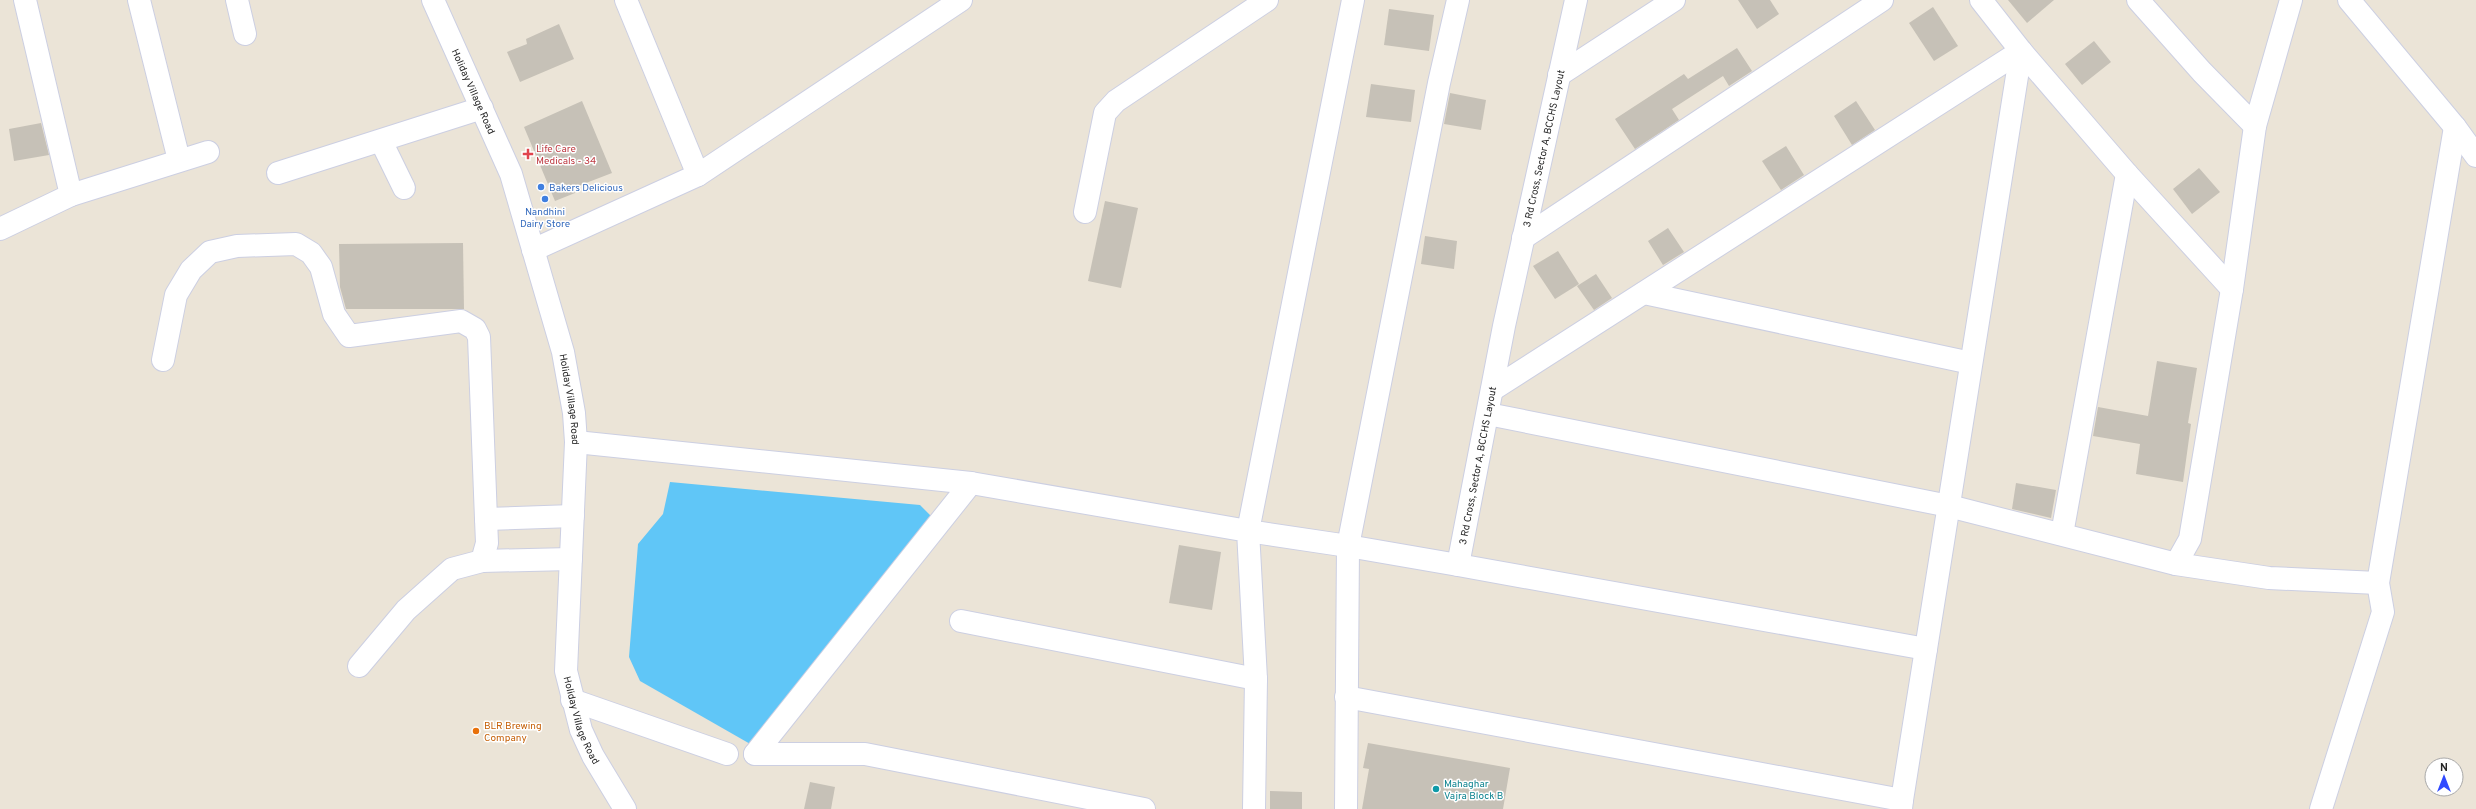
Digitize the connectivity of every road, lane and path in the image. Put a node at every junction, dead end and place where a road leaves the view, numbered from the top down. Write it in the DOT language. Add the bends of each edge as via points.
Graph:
graph roads {
  1 [pos="26,0"];
  2 [pos="139,0"];
  3 [pos="237,0"];
  4 [pos="434,0"];
  5 [pos="626,0"];
  6 [pos="960,0"];
  7 [pos="1267,0"];
  8 [pos="1353,0"];
  9 [pos="1458,0"];
  10 [pos="1576,0"];
  11 [pos="1674,0"];
  12 [pos="1882,0"];
  13 [pos="1981,0"];
  14 [pos="2138,0"];
  15 [pos="2292,0"];
  16 [pos="2349,0"];
  17 [pos="245,34"];
  18 [pos="2020,51"];
  19 [pos="1559,74"];
  20 [pos="482,108"];
  21 [pos="2255,126"];
  22 [pos="2455,127"];
  23 [pos="381,141"];
  24 [pos="208,152"];
  25 [pos="2476,156"];
  26 [pos="179,160"];
  27 [pos="278,173"];
  28 [pos="2127,174"];
  29 [pos="698,176"];
  30 [pos="404,188"];
  31 [pos="71,195"];
  32 [pos="1085,212"];
  33 [pos="0,229"];
  34 [pos="1523,238"];
  35 [pos="533,250"];
  36 [pos="2232,289"];
  37 [pos="1644,293"];
  38 [pos="163,360"];
  39 [pos="1972,363"];
  40 [pos="1492,390"];
  41 [pos="1488,414"];
  42 [pos="576,442"];
  43 [pos="971,483"];
  44 [pos="1949,506"];
  45 [pos="573,516"];
  46 [pos="486,519"];
  47 [pos="1248,531"];
  48 [pos="2062,534"];
  49 [pos="1348,546"];
  50 [pos="571,559"];
  51 [pos="482,561"];
  52 [pos="2176,564"];
  53 [pos="1458,565"];
  54 [pos="2378,583"];
  55 [pos="961,621"];
  56 [pos="1926,649"];
  57 [pos="359,666"];
  58 [pos="1256,679"];
  59 [pos="1346,696"];
  60 [pos="572,700"];
  61 [pos="727,754"];
  62 [pos="1902,804"];
  63 [pos="625,809"];
  64 [pos="1144,809"];
  65 [pos="1254,809"];
  66 [pos="1346,809"];
  67 [pos="2321,809"];
  1 -- 31 [label="street"];
  2 -- 26 [label="street"];
  3 -- 17 [label="street"];
  4 -- 20 [label="street, Holiday Village Road"];
  5 -- 29 [label="street"];
  6 -- 29 [label="street"];
  7 -- 32 [label="street" via="1116,101 1105,112"];
  8 -- 47 [label="street"];
  9 -- 49 [label="street" via="1437,91"];
  10 -- 19 [label="street, 3 Rd Cross, Sector A, BCCHS Layout"];
  11 -- 19 [label="street"];
  12 -- 34 [label="street"];
  13 -- 18 [label="street"];
  14 -- 21 [label="street" via="2202,72"];
  15 -- 21 [label="street"];
  16 -- 22 [label="street"];
  18 -- 28 [label="street"];
  18 -- 37 [label="street"];
  18 -- 39 [label="street"];
  19 -- 34 [label="street, 3 Rd Cross, Sector A, BCCHS Layout"];
  20 -- 23 [label="street"];
  20 -- 35 [label="street, Holiday Village Road" via="511,174"];
  21 -- 36 [label="street"];
  22 -- 25 [label="street"];
  22 -- 54 [label="street"];
  23 -- 27 [label="street"];
  23 -- 30 [label="street"];
  24 -- 26 [label="street"];
  26 -- 31 [label="street"];
  28 -- 36 [label="street"];
  28 -- 48 [label="street"];
  29 -- 35 [label="street"];
  31 -- 33 [label="street"];
  34 -- 40 [label="street, 3 Rd Cross, Sector A, BCCHS Layout"];
  35 -- 42 [label="street, Holiday Village Road" via="563,352 574,413"];
  36 -- 52 [label="street" via="2190,539"];
  37 -- 39 [label="street"];
  37 -- 40 [label="street"];
  38 -- 46 [label="street" via="176,295 191,270 210,252 237,246 296,244 310,253 321,267 334,314 349,336 461,321 475,329 479,337"];
  39 -- 44 [label="street"];
  40 -- 41 [label="street, 3 Rd Cross, Sector A, BCCHS Layout"];
  41 -- 44 [label="street"];
  41 -- 53 [label="street, 3 Rd Cross, Sector A, BCCHS Layout"];
  42 -- 43 [label="street"];
  42 -- 45 [label="street, Holiday Village Road"];
  43 -- 47 [label="street"];
  43 -- 64 [label="street" via="755,754 865,754"];
  44 -- 48 [label="street"];
  44 -- 56 [label="street"];
  45 -- 46 [label="street"];
  45 -- 50 [label="street, Holiday Village Road"];
  46 -- 51 [label="street" via="487,543"];
  47 -- 49 [label="street"];
  47 -- 58 [label="street"];
  48 -- 52 [label="street"];
  49 -- 53 [label="street"];
  49 -- 59 [label="street"];
  50 -- 51 [label="street"];
  50 -- 60 [label="street, Holiday Village Road" via="566,670"];
  51 -- 57 [label="street" via="452,569 406,610"];
  52 -- 54 [label="street" via="2269,578"];
  53 -- 56 [label="street"];
  54 -- 67 [label="street" via="2383,612"];
  55 -- 58 [label="street"];
  56 -- 62 [label="street"];
  58 -- 65 [label="street"];
  59 -- 62 [label="street"];
  59 -- 66 [label="street"];
  60 -- 61 [label="street"];
  60 -- 63 [label="street, Holiday Village Road" via="581,730 593,756"];
}
